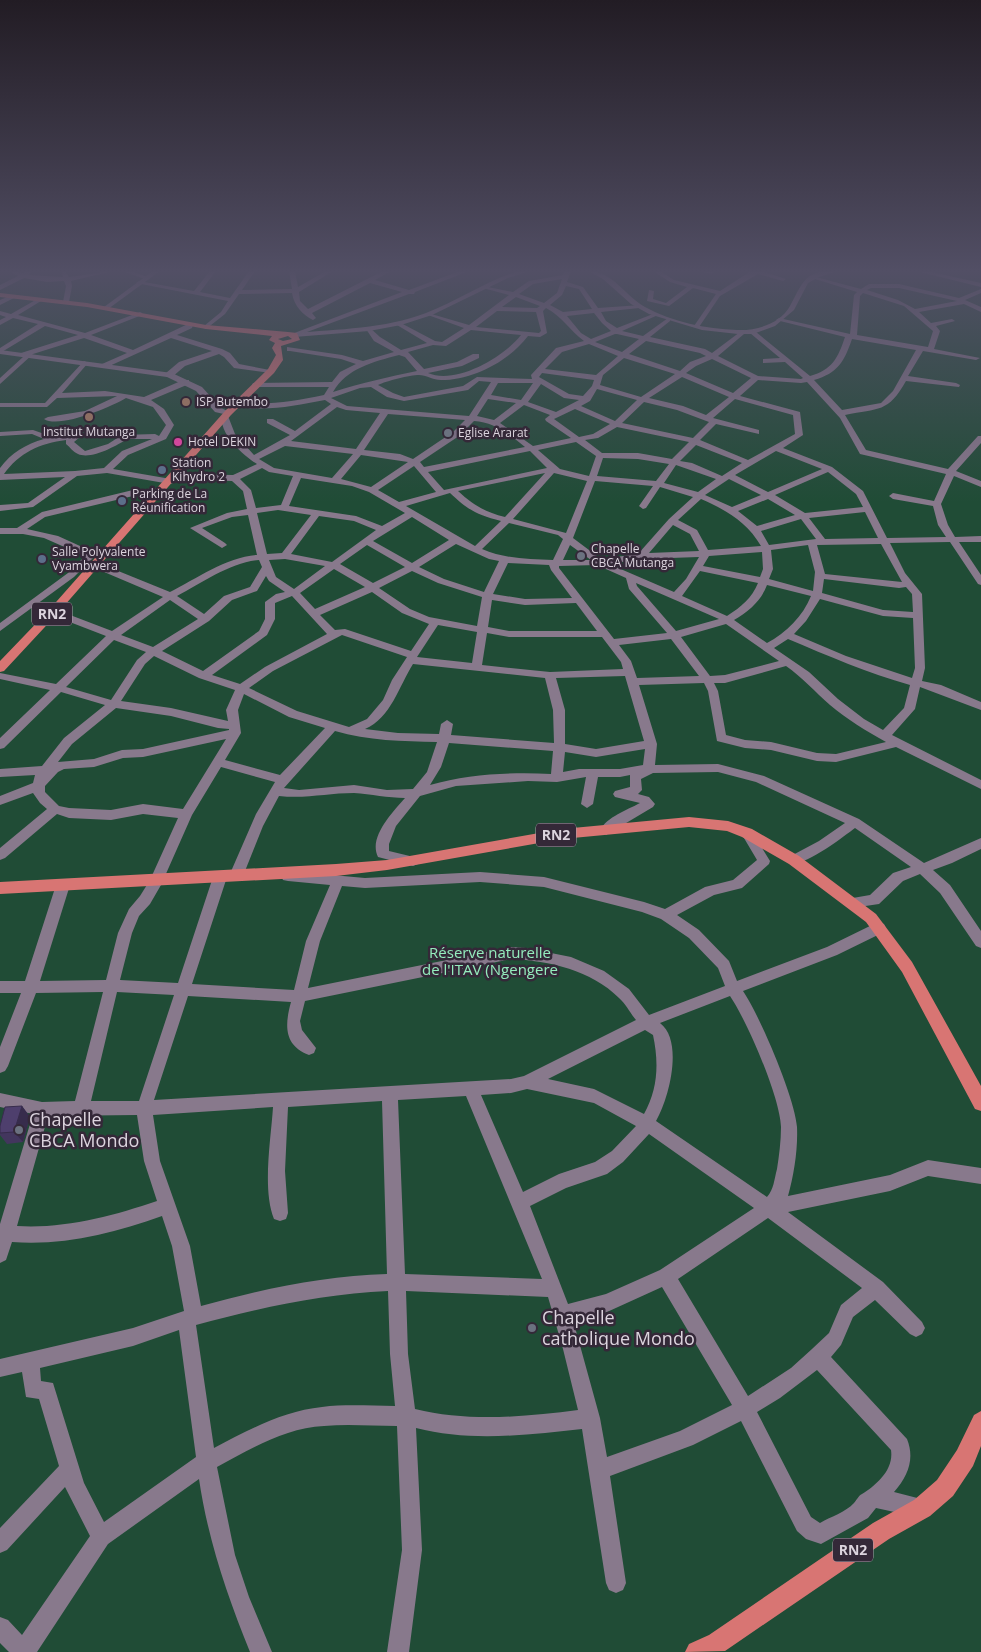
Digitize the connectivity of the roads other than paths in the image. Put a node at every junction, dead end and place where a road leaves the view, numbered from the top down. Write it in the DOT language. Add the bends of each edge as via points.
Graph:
graph roads {
  1 [pos="47,348"];
  2 [pos="120,348"];
  3 [pos="145,348"];
  4 [pos="210,348"];
  5 [pos="276,348"];
  6 [pos="286,348"];
  7 [pos="317,348"];
  8 [pos="394,348"];
  9 [pos="416,348"];
  10 [pos="515,348"];
  11 [pos="566,348"];
  12 [pos="604,348"];
  13 [pos="630,348"];
  14 [pos="688,348"];
  15 [pos="723,348"];
  16 [pos="772,348"];
  17 [pos="846,348"];
  18 [pos="915,348"];
  19 [pos="931,348"];
  20 [pos="920,349"];
  21 [pos="0,351"];
  22 [pos="219,351"];
  23 [pos="930,351"];
  24 [pos="134,353"];
  25 [pos="403,353"];
  26 [pos="27,355"];
  27 [pos="280,355"];
  28 [pos="621,355"];
  29 [pos="476,356"];
  30 [pos="713,356"];
  31 [pos="976,358"];
  32 [pos="787,360"];
  33 [pos="766,361"];
  34 [pos="84,363"];
  35 [pos="363,364"];
  36 [pos="105,366"];
  37 [pos="422,370"];
  38 [pos="271,371"];
  39 [pos="541,371"];
  40 [pos="682,374"];
  41 [pos="4,375"];
  42 [pos="169,375"];
  43 [pos="475,376"];
  44 [pos="756,378"];
  45 [pos="903,378"];
  46 [pos="809,379"];
  47 [pos="496,380"];
  48 [pos="538,381"];
  49 [pos="0,382"];
  50 [pos="186,382"];
  51 [pos="597,382"];
  52 [pos="335,384"];
  53 [pos="256,385"];
  54 [pos="372,385"];
  55 [pos="956,385"];
  56 [pos="123,396"];
  57 [pos="485,396"];
  58 [pos="328,397"];
  59 [pos="735,397"];
  60 [pos="644,398"];
  61 [pos="587,399"];
  62 [pos="53,400"];
  63 [pos="143,401"];
  64 [pos="522,402"];
  65 [pos="0,404"];
  66 [pos="237,404"];
  67 [pos="335,405"];
  68 [pos="577,406"];
  69 [pos="385,412"];
  70 [pos="841,413"];
  71 [pos="556,415"];
  72 [pos="226,416"];
  73 [pos="48,419"];
  74 [pos="471,419"];
  75 [pos="711,419"];
  76 [pos="270,422"];
  77 [pos="495,423"];
  78 [pos="616,424"];
  79 [pos="33,432"];
  80 [pos="756,432"];
  81 [pos="0,434"];
  82 [pos="295,434"];
  83 [pos="160,438"];
  84 [pos="981,438"];
  85 [pos="51,439"];
  86 [pos="581,440"];
  87 [pos="694,441"];
  88 [pos="284,443"];
  89 [pos="776,448"];
  90 [pos="532,449"];
  91 [pos="360,450"];
  92 [pos="85,454"];
  93 [pos="600,455"];
  94 [pos="254,458"];
  95 [pos="415,462"];
  96 [pos="674,462"];
  97 [pos="748,463"];
  98 [pos="262,465"];
  99 [pos="554,469"];
  100 [pos="829,469"];
  101 [pos="107,470"];
  102 [pos="424,470"];
  103 [pos="951,472"];
  104 [pos="86,473"];
  105 [pos="75,474"];
  106 [pos="298,475"];
  107 [pos="0,476"];
  108 [pos="725,477"];
  109 [pos="234,478"];
  110 [pos="592,478"];
  111 [pos="172,479"];
  112 [pos="335,480"];
  113 [pos="657,484"];
  114 [pos="981,484"];
  115 [pos="372,490"];
  116 [pos="161,491"];
  117 [pos="447,492"];
  118 [pos="768,495"];
  119 [pos="698,496"];
  120 [pos="893,496"];
  121 [pos="938,504"];
  122 [pos="400,505"];
  123 [pos="643,506"];
  124 [pos="0,508"];
  125 [pos="284,508"];
  126 [pos="869,509"];
  127 [pos="253,510"];
  128 [pos="731,511"];
  129 [pos="317,513"];
  130 [pos="413,514"];
  131 [pos="804,516"];
  132 [pos="507,520"];
  133 [pos="672,521"];
  134 [pos="383,529"];
  135 [pos="757,529"];
  136 [pos="20,530"];
  137 [pos="0,531"];
  138 [pos="952,539"];
  139 [pos="981,539"];
  140 [pos="455,540"];
  141 [pos="568,540"];
  142 [pos="366,541"];
  143 [pos="882,541"];
  144 [pos="812,542"];
  145 [pos="823,542"];
  146 [pos="222,545"];
  147 [pos="766,547"];
  148 [pos="476,550"];
  149 [pos="705,554"];
  150 [pos="263,556"];
  151 [pos="284,556"];
  152 [pos="640,556"];
  153 [pos="95,559"];
  154 [pos="504,560"];
  155 [pos="600,563"];
  156 [pos="554,564"];
  157 [pos="334,565"];
  158 [pos="412,567"];
  159 [pos="266,568"];
  160 [pos="699,568"];
  161 [pos="820,576"];
  162 [pos="631,578"];
  163 [pos="980,580"];
  164 [pos="764,582"];
  165 [pos="910,583"];
  166 [pos="374,588"];
  167 [pos="294,593"];
  168 [pos="816,594"];
  169 [pos="170,596"];
  170 [pos="676,596"];
  171 [pos="487,597"];
  172 [pos="580,600"];
  173 [pos="53,612"];
  174 [pos="312,614"];
  175 [pos="917,615"];
  176 [pos="205,619"];
  177 [pos="726,619"];
  178 [pos="435,622"];
  179 [pos="0,628"];
  180 [pos="482,629"];
  181 [pos="334,635"];
  182 [pos="673,635"];
  183 [pos="788,635"];
  184 [pos="111,637"];
  185 [pos="609,638"];
  186 [pos="766,648"];
  187 [pos="151,653"];
  188 [pos="410,658"];
  189 [pos="787,662"];
  190 [pos="476,667"];
  191 [pos="0,668"];
  192 [pos="550,675"];
  193 [pos="0,676"];
  194 [pos="203,676"];
  195 [pos="631,677"];
  196 [pos="706,679"];
  197 [pos="916,682"];
  198 [pos="58,688"];
  199 [pos="241,688"];
  200 [pos="114,704"];
  201 [pos="981,706"];
  202 [pos="447,724"];
  203 [pos="332,726"];
  204 [pos="234,729"];
  205 [pos="349,731"];
  206 [pos="884,736"];
  207 [pos="444,738"];
  208 [pos="651,744"];
  209 [pos="897,744"];
  210 [pos="0,745"];
  211 [pos="558,747"];
  212 [pos="219,762"];
  213 [pos="951,769"];
  214 [pos="44,770"];
  215 [pos="649,770"];
  216 [pos="593,772"];
  217 [pos="0,773"];
  218 [pos="557,778"];
  219 [pos="279,785"];
  220 [pos="981,785"];
  221 [pos="38,786"];
  222 [pos="417,793"];
  223 [pos="981,794"];
  224 [pos="0,801"];
  225 [pos="587,804"];
  226 [pos="55,808"];
  227 [pos="186,814"];
  228 [pos="855,822"];
  229 [pos="606,830"];
  230 [pos="747,833"];
  231 [pos="981,843"];
  232 [pos="0,854"];
  233 [pos="794,860"];
  234 [pos="413,861"];
  235 [pos="923,869"];
  236 [pos="269,874"];
  237 [pos="236,876"];
  238 [pos="220,877"];
  239 [pos="338,881"];
  240 [pos="156,882"];
  241 [pos="63,885"];
  242 [pos="0,888"];
  243 [pos="852,903"];
  244 [pos="666,915"];
  245 [pos="879,928"];
  246 [pos="981,942"];
  247 [pos="113,986"];
  248 [pos="0,987"];
  249 [pos="29,988"];
  250 [pos="184,989"];
  251 [pos="733,989"];
  252 [pos="300,996"];
  253 [pos="646,1022"];
  254 [pos="309,1048"];
  255 [pos="0,1066"];
  256 [pos="527,1082"];
  257 [pos="470,1088"];
  258 [pos="390,1093"];
  259 [pos="0,1100"];
  260 [pos="281,1100"];
  261 [pos="981,1103"];
  262 [pos="144,1108"];
  263 [pos="42,1109"];
  264 [pos="80,1109"];
  265 [pos="646,1124"];
  266 [pos="981,1176"];
  267 [pos="520,1202"];
  268 [pos="168,1206"];
  269 [pos="769,1208"];
  270 [pos="280,1212"];
  271 [pos="3,1233"];
  272 [pos="0,1254"];
  273 [pos="666,1276"];
  274 [pos="397,1282"];
  275 [pos="554,1288"];
  276 [pos="877,1288"];
  277 [pos="563,1314"];
  278 [pos="190,1318"];
  279 [pos="916,1328"];
  280 [pos="818,1357"];
  281 [pos="30,1362"];
  282 [pos="0,1368"];
  283 [pos="745,1408"];
  284 [pos="406,1416"];
  285 [pos="590,1418"];
  286 [pos="981,1422"];
  287 [pos="205,1462"];
  288 [pos="69,1469"];
  289 [pos="600,1469"];
  290 [pos="876,1498"];
  291 [pos="922,1508"];
  292 [pos="101,1537"];
  293 [pos="0,1542"];
  294 [pos="616,1583"];
  295 [pos="0,1628"];
  296 [pos="24,1652"];
  297 [pos="261,1652"];
  298 [pos="398,1652"];
  299 [pos="697,1652"];
  1 -- 26 [label="street"];
  2 -- 24 [label="street"];
  3 -- 24 [label="street"];
  4 -- 22 [label="street"];
  5 -- 27 [label="highway"];
  6 -- 27 [label="highway, RN2"];
  7 -- 35 [label="street"];
  8 -- 25 [label="street"];
  9 -- 25 [label="street"];
  10 -- 43 [label="street"];
  11 -- 39 [label="street" via="559,350"];
  12 -- 28 [label="street"];
  13 -- 28 [label="street"];
  14 -- 30 [label="street"];
  15 -- 30 [label="street"];
  16 -- 32 [label="street"];
  17 -- 46 [label="street" via="838,365"];
  18 -- 20 [label="street"];
  19 -- 23 [label="street"];
  20 -- 23 [label="street"];
  20 -- 45 [label="street"];
  21 -- 26 [label="street"];
  22 -- 38 [label="street" via="237,366"];
  22 -- 42 [label="street" via="182,364"];
  23 -- 31 [label="street"];
  24 -- 36 [label="street"];
  25 -- 35 [label="street"];
  25 -- 37 [label="street"];
  26 -- 34 [label="street"];
  26 -- 41 [label="street"];
  27 -- 38 [label="highway, RN2"];
  28 -- 40 [label="street"];
  28 -- 51 [label="street"];
  29 -- 37 [label="street" via="459,364"];
  30 -- 40 [label="street" via="693,364"];
  30 -- 44 [label="street"];
  32 -- 33 [label="street"];
  32 -- 46 [label="street"];
  34 -- 36 [label="street"];
  34 -- 62 [label="street"];
  35 -- 52 [label="street" via="343,375"];
  36 -- 42 [label="street"];
  37 -- 43 [label="street" via="434,377"];
  37 -- 54 [label="street"];
  38 -- 53 [label="highway, RN2"];
  39 -- 48 [label="street" via="534,377"];
  39 -- 51 [label="street"];
  40 -- 59 [label="street"];
  40 -- 60 [label="street"];
  41 -- 49 [label="street"];
  42 -- 50 [label="street"];
  43 -- 47 [label="street"];
  43 -- 54 [label="street" via="465,388 404,399"];
  44 -- 46 [label="street"];
  44 -- 59 [label="street"];
  45 -- 55 [label="street"];
  45 -- 70 [label="street" via="884,405"];
  46 -- 70 [label="street"];
  47 -- 48 [label="street"];
  47 -- 57 [label="street"];
  48 -- 61 [label="street" via="567,396"];
  48 -- 64 [label="street"];
  50 -- 63 [label="street"];
  50 -- 72 [label="street" via="207,396"];
  51 -- 60 [label="street" via="612,392"];
  51 -- 61 [label="street"];
  52 -- 53 [label="street"];
  52 -- 58 [label="street"];
  53 -- 66 [label="highway, RN2"];
  54 -- 58 [label="street"];
  56 -- 62 [label="street" via="91,394"];
  56 -- 63 [label="street"];
  56 -- 73 [label="street" via="105,408 87,414"];
  57 -- 64 [label="street"];
  57 -- 74 [label="street"];
  58 -- 66 [label="street" via="260,407"];
  58 -- 67 [label="street"];
  59 -- 75 [label="street"];
  59 -- 89 [label="street" via="797,414 799,435"];
  60 -- 75 [label="street"];
  60 -- 78 [label="street"];
  61 -- 68 [label="street"];
  62 -- 65 [label="street" via="43,405"];
  62 -- 73 [label="street"];
  63 -- 83 [label="street" via="154,404 170,425"];
  64 -- 71 [label="street"];
  64 -- 77 [label="street"];
  66 -- 72 [label="highway, RN2"];
  67 -- 69 [label="street"];
  67 -- 82 [label="street"];
  68 -- 71 [label="street"];
  68 -- 78 [label="street"];
  69 -- 74 [label="street"];
  69 -- 91 [label="street"];
  70 -- 103 [label="street" via="863,452"];
  71 -- 86 [label="street" via="549,419"];
  72 -- 94 [label="street" via="228,432"];
  72 -- 111 [label="highway, RN2"];
  73 -- 79 [label="street"];
  74 -- 77 [label="street"];
  74 -- 95 [label="street" via="456,434"];
  75 -- 80 [label="street"];
  75 -- 87 [label="street"];
  76 -- 82 [label="street"];
  77 -- 90 [label="street" via="508,428"];
  78 -- 86 [label="street"];
  78 -- 87 [label="street"];
  79 -- 81 [label="street"];
  79 -- 85 [label="street"];
  82 -- 88 [label="street"];
  83 -- 92 [label="street" via="125,437 111,446"];
  83 -- 101 [label="street" via="125,453"];
  84 -- 103 [label="street"];
  85 -- 92 [label="street" via="76,437 69,442"];
  85 -- 107 [label="street" via="26,448 7,463"];
  86 -- 90 [label="street"];
  86 -- 93 [label="street"];
  87 -- 96 [label="street"];
  87 -- 97 [label="street"];
  88 -- 91 [label="street"];
  88 -- 94 [label="street"];
  89 -- 97 [label="street"];
  89 -- 100 [label="street"];
  90 -- 99 [label="street"];
  90 -- 102 [label="street"];
  91 -- 95 [label="street"];
  91 -- 112 [label="street" via="350,466"];
  92 -- 104 [label="street"];
  93 -- 96 [label="street" via="638,456"];
  93 -- 110 [label="street"];
  94 -- 98 [label="street"];
  95 -- 102 [label="street"];
  95 -- 115 [label="street"];
  96 -- 108 [label="street"];
  96 -- 113 [label="street"];
  97 -- 108 [label="street"];
  98 -- 106 [label="street"];
  98 -- 109 [label="street"];
  99 -- 110 [label="street" via="572,476"];
  99 -- 117 [label="street"];
  99 -- 132 [label="street"];
  100 -- 118 [label="street"];
  100 -- 126 [label="street" via="860,493"];
  101 -- 104 [label="street"];
  101 -- 111 [label="street"];
  102 -- 117 [label="street"];
  103 -- 114 [label="street"];
  103 -- 121 [label="street"];
  104 -- 105 [label="street"];
  105 -- 107 [label="street"];
  105 -- 124 [label="street" via="30,505"];
  106 -- 112 [label="street"];
  106 -- 125 [label="street"];
  108 -- 118 [label="street"];
  108 -- 119 [label="street"];
  109 -- 111 [label="street"];
  109 -- 127 [label="street" via="247,490"];
  110 -- 113 [label="street"];
  110 -- 141 [label="street"];
  111 -- 116 [label="highway, RN2"];
  112 -- 115 [label="street"];
  113 -- 119 [label="street"];
  113 -- 123 [label="street"];
  115 -- 122 [label="street"];
  116 -- 136 [label="street" via="133,493 42,515"];
  116 -- 153 [label="highway, RN2"];
  117 -- 122 [label="street"];
  117 -- 132 [label="street" via="475,510"];
  118 -- 128 [label="street"];
  118 -- 131 [label="street"];
  119 -- 128 [label="street"];
  119 -- 133 [label="street"];
  120 -- 121 [label="street"];
  121 -- 138 [label="street" via="943,525"];
  122 -- 130 [label="street"];
  125 -- 127 [label="street"];
  125 -- 129 [label="street"];
  126 -- 131 [label="street"];
  126 -- 143 [label="street" via="881,530"];
  127 -- 146 [label="street" via="195,528"];
  127 -- 150 [label="street"];
  128 -- 135 [label="street"];
  129 -- 134 [label="street" via="356,519"];
  129 -- 151 [label="street"];
  130 -- 134 [label="street"];
  130 -- 140 [label="street"];
  131 -- 135 [label="street"];
  131 -- 145 [label="street"];
  132 -- 141 [label="street" via="557,531"];
  132 -- 148 [label="street"];
  133 -- 149 [label="street" via="694,532"];
  133 -- 152 [label="street"];
  134 -- 142 [label="street"];
  135 -- 147 [label="street"];
  136 -- 137 [label="street"];
  136 -- 153 [label="street" via="60,540"];
  138 -- 139 [label="street"];
  138 -- 143 [label="street"];
  138 -- 163 [label="street"];
  140 -- 148 [label="street"];
  140 -- 158 [label="street"];
  141 -- 155 [label="street"];
  141 -- 156 [label="street"];
  142 -- 157 [label="street"];
  142 -- 158 [label="street"];
  143 -- 145 [label="street"];
  143 -- 165 [label="street"];
  144 -- 145 [label="street"];
  144 -- 147 [label="street"];
  144 -- 161 [label="street"];
  147 -- 149 [label="street"];
  147 -- 164 [label="street" via="768,563"];
  148 -- 154 [label="street"];
  149 -- 152 [label="street"];
  149 -- 160 [label="street"];
  150 -- 151 [label="street"];
  150 -- 159 [label="street"];
  150 -- 169 [label="street" via="224,568"];
  151 -- 157 [label="street"];
  152 -- 155 [label="street"];
  153 -- 169 [label="street"];
  153 -- 173 [label="highway, RN2"];
  153 -- 179 [label="street"];
  154 -- 156 [label="street"];
  154 -- 171 [label="street"];
  155 -- 156 [label="street"];
  155 -- 162 [label="street"];
  156 -- 172 [label="street"];
  157 -- 166 [label="street"];
  157 -- 167 [label="street"];
  158 -- 166 [label="street"];
  158 -- 171 [label="street" via="440,581"];
  159 -- 167 [label="street" via="274,582"];
  159 -- 176 [label="street" via="254,589 228,598"];
  160 -- 164 [label="street"];
  160 -- 170 [label="street"];
  161 -- 165 [label="street"];
  161 -- 168 [label="street"];
  162 -- 170 [label="street"];
  162 -- 182 [label="street" via="632,587"];
  164 -- 168 [label="street"];
  164 -- 177 [label="street" via="756,598"];
  165 -- 175 [label="street" via="917,594"];
  166 -- 174 [label="street"];
  166 -- 178 [label="street" via="406,611"];
  167 -- 174 [label="street"];
  167 -- 194 [label="street" via="270,602 270,619 263,633"];
  168 -- 175 [label="street" via="878,613"];
  168 -- 183 [label="street" via="802,619"];
  169 -- 176 [label="street"];
  169 -- 184 [label="street"];
  170 -- 177 [label="street"];
  171 -- 172 [label="street" via="531,604"];
  171 -- 180 [label="street"];
  172 -- 185 [label="street"];
  173 -- 184 [label="street"];
  173 -- 191 [label="highway, RN2"];
  174 -- 181 [label="street"];
  175 -- 197 [label="street" via="920,668"];
  176 -- 187 [label="street"];
  177 -- 182 [label="street" via="706,628"];
  177 -- 186 [label="street"];
  178 -- 180 [label="street"];
  178 -- 188 [label="street"];
  180 -- 185 [label="street" via="509,634"];
  180 -- 190 [label="street" via="482,646"];
  181 -- 188 [label="street" via="347,631"];
  181 -- 199 [label="street" via="269,669"];
  182 -- 185 [label="street"];
  182 -- 196 [label="street"];
  183 -- 186 [label="street"];
  183 -- 197 [label="street" via="842,658"];
  184 -- 187 [label="street"];
  184 -- 198 [label="street"];
  185 -- 195 [label="street" via="626,661"];
  186 -- 189 [label="street"];
  187 -- 194 [label="street"];
  187 -- 200 [label="street" via="141,662"];
  188 -- 190 [label="street"];
  188 -- 205 [label="street" via="388,701 371,722"];
  189 -- 196 [label="street" via="733,678"];
  189 -- 206 [label="street" via="851,716"];
  190 -- 192 [label="street"];
  192 -- 195 [label="street"];
  192 -- 211 [label="street" via="559,710"];
  193 -- 198 [label="street"];
  194 -- 199 [label="street"];
  195 -- 196 [label="street"];
  195 -- 208 [label="street"];
  196 -- 209 [label="street" via="713,691 721,738 836,758"];
  197 -- 201 [label="street"];
  197 -- 206 [label="street" via="908,709"];
  198 -- 200 [label="street"];
  198 -- 210 [label="street"];
  199 -- 203 [label="street" via="293,714"];
  199 -- 204 [label="street" via="232,710"];
  200 -- 204 [label="street" via="171,712"];
  200 -- 214 [label="street" via="68,741"];
  202 -- 207 [label="street"];
  203 -- 205 [label="street"];
  203 -- 219 [label="street"];
  204 -- 212 [label="street"];
  204 -- 221 [label="street" via="143,754 122,754 94,763 69,763 54,769"];
  205 -- 207 [label="street"];
  206 -- 209 [label="street"];
  207 -- 211 [label="street"];
  207 -- 222 [label="street" via="432,772"];
  208 -- 211 [label="street" via="596,753"];
  208 -- 215 [label="street"];
  209 -- 213 [label="street"];
  211 -- 218 [label="street"];
  212 -- 219 [label="street"];
  212 -- 227 [label="street"];
  213 -- 220 [label="street"];
  213 -- 223 [label="street"];
  214 -- 217 [label="street"];
  214 -- 221 [label="street"];
  215 -- 216 [label="street"];
  215 -- 228 [label="street" via="718,768 744,774"];
  215 -- 229 [label="street" via="635,777 636,790 619,794 646,800 649,804 614,822"];
  216 -- 218 [label="street"];
  216 -- 225 [label="street"];
  218 -- 222 [label="street" via="456,782"];
  219 -- 222 [label="street" via="299,794 354,789 387,794"];
  219 -- 237 [label="street" via="252,835"];
  221 -- 224 [label="street"];
  221 -- 226 [label="street" via="39,793"];
  222 -- 234 [label="street" via="397,815 381,851"];
  226 -- 227 [label="street" via="88,815 111,816 143,809"];
  226 -- 232 [label="street"];
  227 -- 240 [label="street"];
  228 -- 233 [label="street"];
  228 -- 235 [label="street"];
  229 -- 230 [label="highway, RN2" via="705,822"];
  229 -- 234 [label="highway, RN2" via="538,838"];
  230 -- 233 [label="highway, RN2"];
  230 -- 244 [label="street" via="764,861 737,884 710,891"];
  231 -- 235 [label="street"];
  233 -- 243 [label="highway, RN2"];
  234 -- 236 [label="highway, RN2" via="344,870"];
  235 -- 243 [label="street" via="898,877 874,900"];
  235 -- 246 [label="street" via="945,889"];
  236 -- 237 [label="highway, RN2"];
  236 -- 239 [label="street"];
  237 -- 238 [label="highway, RN2"];
  238 -- 240 [label="highway, RN2"];
  238 -- 250 [label="street"];
  239 -- 244 [label="street" via="365,883 480,877 544,882 623,900"];
  239 -- 252 [label="street" via="313,941"];
  240 -- 241 [label="highway, RN2"];
  240 -- 247 [label="street" via="134,913 125,933"];
  241 -- 242 [label="highway, RN2"];
  241 -- 249 [label="street"];
  243 -- 245 [label="highway, RN2"];
  244 -- 251 [label="street" via="710,949 724,965"];
  245 -- 251 [label="street" via="832,951"];
  245 -- 261 [label="highway, RN2" via="907,967"];
  247 -- 249 [label="street"];
  247 -- 250 [label="street"];
  247 -- 264 [label="street"];
  248 -- 249 [label="street"];
  249 -- 255 [label="street"];
  250 -- 252 [label="street"];
  250 -- 262 [label="street"];
  251 -- 253 [label="street"];
  251 -- 269 [label="street" via="754,1025 781,1093 788,1126 784,1179 780,1194"];
  252 -- 253 [label="street" via="511,953 537,954 588,969 610,982 625,994"];
  252 -- 254 [label="street" via="293,1021 294,1033"];
  253 -- 256 [label="street"];
  253 -- 265 [label="street" via="660,1032 666,1066 659,1100"];
  256 -- 257 [label="street"];
  256 -- 265 [label="street" via="599,1098"];
  257 -- 258 [label="street"];
  257 -- 267 [label="street"];
  258 -- 260 [label="street"];
  258 -- 274 [label="street"];
  259 -- 263 [label="street"];
  260 -- 262 [label="street"];
  260 -- 270 [label="street" via="277,1162"];
  262 -- 264 [label="street"];
  262 -- 268 [label="street" via="152,1161"];
  263 -- 264 [label="street"];
  263 -- 271 [label="street"];
  265 -- 267 [label="street" via="625,1148 600,1168 563,1180"];
  265 -- 269 [label="street"];
  266 -- 269 [label="street" via="928,1168 890,1183"];
  267 -- 275 [label="street"];
  268 -- 271 [label="street" via="103,1227 72,1232"];
  268 -- 278 [label="street" via="180,1246"];
  269 -- 273 [label="street"];
  269 -- 276 [label="street"];
  271 -- 272 [label="street"];
  273 -- 277 [label="street" via="607,1303"];
  273 -- 283 [label="street"];
  274 -- 275 [label="street"];
  274 -- 278 [label="street" via="345,1284 255,1300"];
  274 -- 284 [label="street" via="399,1354"];
  275 -- 277 [label="street"];
  276 -- 279 [label="street"];
  276 -- 280 [label="street" via="846,1312 834,1340"];
  277 -- 285 [label="street"];
  278 -- 281 [label="street"];
  278 -- 287 [label="street"];
  280 -- 283 [label="street"];
  280 -- 290 [label="street" via="900,1446 903,1458 897,1472"];
  281 -- 282 [label="street"];
  281 -- 288 [label="street" via="33,1390 46,1390"];
  283 -- 289 [label="street" via="636,1459"];
  283 -- 290 [label="street" via="804,1524 813,1532 821,1534 861,1512 867,1502"];
  284 -- 285 [label="street" via="438,1424 490,1427"];
  284 -- 287 [label="street" via="323,1416 296,1421 256,1436"];
  284 -- 298 [label="street" via="412,1550"];
  285 -- 289 [label="street"];
  286 -- 291 [label="highway, RN2" via="966,1458 945,1488"];
  287 -- 292 [label="street"];
  287 -- 297 [label="street" via="222,1543"];
  288 -- 292 [label="street"];
  288 -- 293 [label="street"];
  289 -- 294 [label="street"];
  290 -- 291 [label="street"];
  291 -- 299 [label="highway, RN2" via="881,1531 717,1642"];
  292 -- 296 [label="street"];
  295 -- 296 [label="street"];
}
